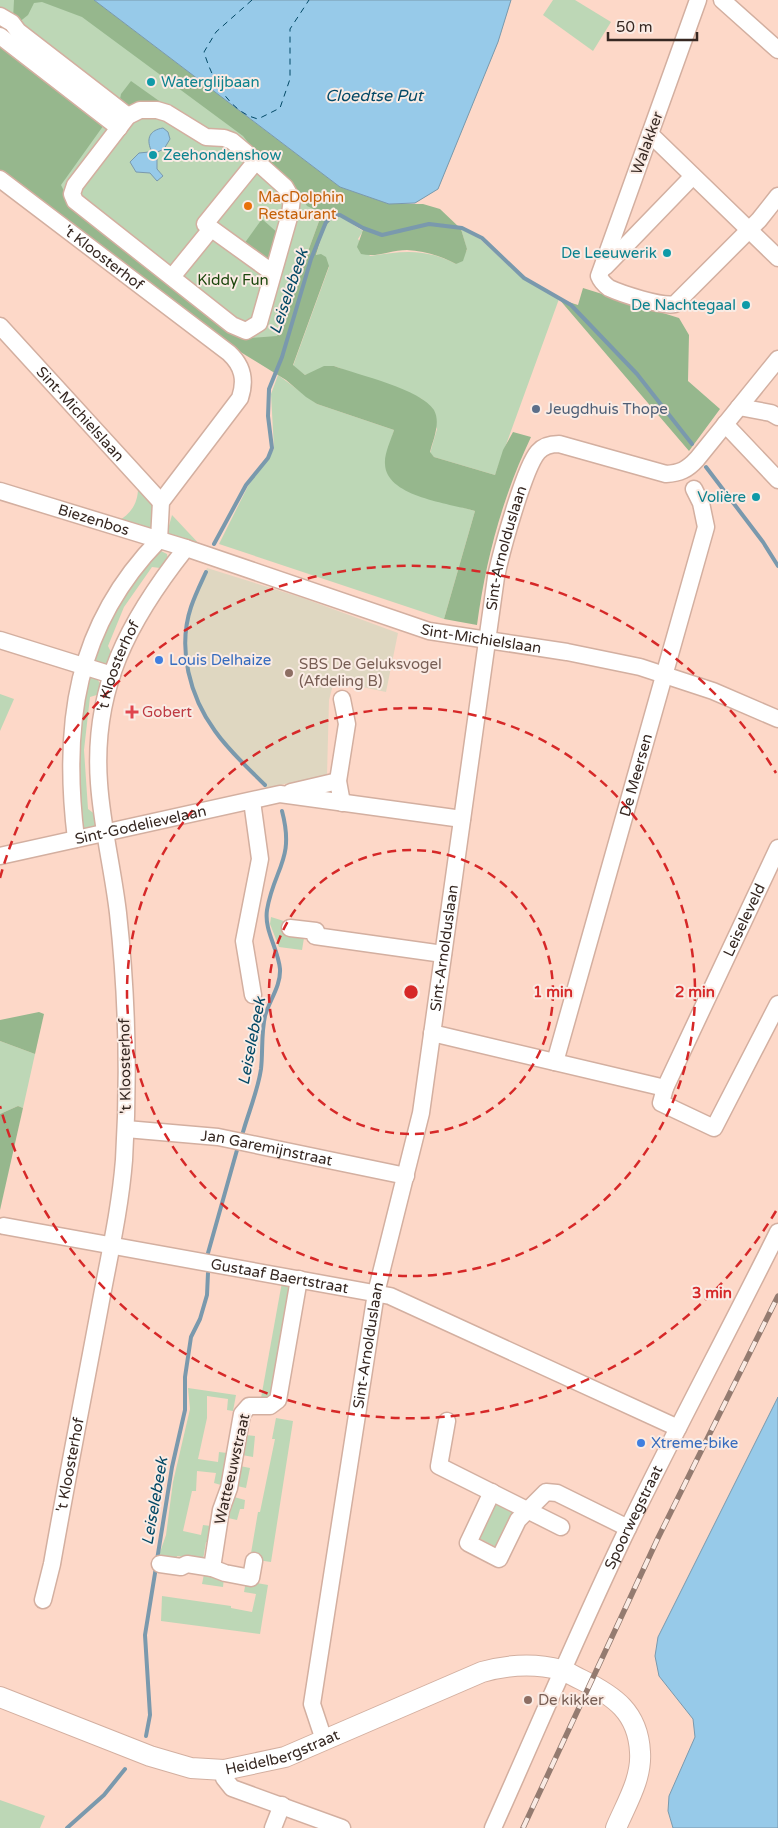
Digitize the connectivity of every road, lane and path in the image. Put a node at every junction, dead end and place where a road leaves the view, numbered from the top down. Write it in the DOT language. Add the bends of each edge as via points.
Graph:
graph roads {
  1 [pos="698,0"];
  2 [pos="722,0"];
  3 [pos="6,29"];
  4 [pos="778,50"];
  5 [pos="124,122"];
  6 [pos="650,134"];
  7 [pos="256,161"];
  8 [pos="693,176"];
  9 [pos="0,178"];
  10 [pos="778,196"];
  11 [pos="211,228"];
  12 [pos="747,229"];
  13 [pos="778,258"];
  14 [pos="273,273"];
  15 [pos="172,277"];
  16 [pos="603,277"];
  17 [pos="0,326"];
  18 [pos="778,359"];
  19 [pos="739,407"];
  20 [pos="778,417"];
  21 [pos="726,424"];
  22 [pos="778,480"];
  23 [pos="694,489"];
  24 [pos="0,491"];
  25 [pos="161,502"];
  26 [pos="160,540"];
  27 [pos="186,548"];
  28 [pos="0,640"];
  29 [pos="487,641"];
  30 [pos="84,666"];
  31 [pos="663,674"];
  32 [pos="112,675"];
  33 [pos="342,700"];
  34 [pos="778,719"];
  35 [pos="338,782"];
  36 [pos="280,794"];
  37 [pos="252,800"];
  38 [pos="342,803"];
  39 [pos="462,819"];
  40 [pos="104,833"];
  41 [pos="76,839"];
  42 [pos="0,856"];
  43 [pos="776,858"];
  44 [pos="290,928"];
  45 [pos="443,954"];
  46 [pos="253,995"];
  47 [pos="778,1004"];
  48 [pos="432,1033"];
  49 [pos="555,1062"];
  50 [pos="665,1088"];
  51 [pos="126,1129"];
  52 [pos="406,1176"];
  53 [pos="4,1226"];
  54 [pos="778,1232"];
  55 [pos="111,1245"];
  56 [pos="299,1279"];
  57 [pos="376,1293"];
  58 [pos="446,1421"];
  59 [pos="678,1428"];
  60 [pos="492,1492"];
  61 [pos="529,1511"];
  62 [pos="561,1527"];
  63 [pos="628,1528"];
  64 [pos="254,1561"];
  65 [pos="160,1564"];
  66 [pos="212,1568"];
  67 [pos="43,1600"];
  68 [pos="563,1670"];
  69 [pos="0,1697"];
  70 [pos="324,1740"];
  71 [pos="224,1770"];
  72 [pos="282,1805"];
  73 [pos="273,1828"];
  74 [pos="342,1828"];
  75 [pos="493,1828"];
  76 [pos="616,1828"];
  1 -- 6 [label="street, Walakker"];
  2 -- 4 [label="street"];
  3 -- 5 [label="street"];
  5 -- 7 [label="street" via="140,110 167,113 206,137 232,141"];
  5 -- 15 [label="street" via="75,185 72,194 75,201"];
  6 -- 8 [label="street"];
  6 -- 16 [label="street, Walakker"];
  7 -- 11 [label="street" via="205,224"];
  7 -- 14 [label="street" via="285,187 292,199"];
  8 -- 12 [label="street"];
  8 -- 16 [label="street"];
  9 -- 25 [label="street, 't Kloosterhof" via="229,353 241,368 244,378 240,398"];
  10 -- 12 [label="street" via="759,220"];
  11 -- 14 [label="street"];
  11 -- 15 [label="street"];
  12 -- 13 [label="street"];
  12 -- 16 [label="street" via="675,304 664,305 609,288"];
  14 -- 15 [label="street" via="259,323 246,331 232,325"];
  17 -- 25 [label="street, Sint-Michielslaan"];
  18 -- 19 [label="street, Sint-Arnolduslaan"];
  19 -- 20 [label="street"];
  19 -- 21 [label="street, Sint-Arnolduslaan"];
  21 -- 22 [label="street"];
  21 -- 29 [label="street, Sint-Arnolduslaan" via="689,468 679,473 666,474 559,444 551,444 538,452 499,560"];
  23 -- 31 [label="street, De Meersen" via="706,527"];
  24 -- 26 [label="street, Biezenbos"];
  25 -- 26 [label="street"];
  26 -- 27 [label="street, Biezenbos"];
  26 -- 30 [label="street, 't Kloosterhof" via="139,561 117,593"];
  27 -- 29 [label="street, Sint-Michielslaan" via="429,631"];
  27 -- 32 [label="street, 't Kloosterhof" via="141,609"];
  28 -- 30 [label="street"];
  29 -- 31 [label="street, Sint-Michielslaan" via="582,655"];
  29 -- 39 [label="street, Sint-Arnolduslaan"];
  30 -- 32 [label="street"];
  30 -- 41 [label="street, 't Kloosterhof" via="72,717 70,756"];
  31 -- 34 [label="street, Sint-Michielslaan" via="722,694"];
  31 -- 49 [label="street, De Meersen"];
  32 -- 40 [label="street, 't Kloosterhof" via="102,712 98,747"];
  33 -- 35 [label="street" via="347,724"];
  35 -- 36 [label="street, Sint-Godelievelaan"];
  35 -- 38 [label="street"];
  36 -- 37 [label="street, Sint-Godelievelaan"];
  36 -- 38 [label="street, Sint-Godelievelaan"];
  37 -- 40 [label="street, Sint-Godelievelaan"];
  37 -- 46 [label="street" via="260,860 244,941"];
  38 -- 39 [label="street, Sint-Godelievelaan"];
  39 -- 45 [label="street, Sint-Arnolduslaan"];
  40 -- 41 [label="street, Sint-Godelievelaan"];
  40 -- 51 [label="street, 't Kloosterhof" via="120,928 127,1070"];
  41 -- 42 [label="street, Sint-Godelievelaan"];
  43 -- 50 [label="street, Leiseleveld"];
  44 -- 45 [label="street" via="316,931 315,936"];
  45 -- 48 [label="street, Sint-Arnolduslaan"];
  47 -- 50 [label="street" via="714,1128 661,1103"];
  48 -- 49 [label="street"];
  48 -- 52 [label="street, Sint-Arnolduslaan" via="421,1113"];
  49 -- 50 [label="street"];
  51 -- 52 [label="street, Jan Garemijnstraat" via="218,1137"];
  51 -- 55 [label="street, 't Kloosterhof" via="120,1202"];
  52 -- 57 [label="street, Sint-Arnolduslaan"];
  53 -- 55 [label="street, Gustaaf Baertstraat"];
  54 -- 59 [label="street, Spoorwegstraat"];
  55 -- 56 [label="street, Gustaaf Baertstraat"];
  55 -- 67 [label="street, 't Kloosterhof"];
  56 -- 57 [label="street, Gustaaf Baertstraat"];
  56 -- 66 [label="street, Watteeuwstraat" via="278,1400 270,1406 250,1406 242,1414"];
  57 -- 59 [label="street, Gustaaf Baertstraat" via="390,1296"];
  57 -- 70 [label="street, Sint-Arnolduslaan" via="312,1704"];
  58 -- 60 [label="street" via="439,1466"];
  59 -- 63 [label="street, Spoorwegstraat"];
  60 -- 61 [label="street"];
  60 -- 61 [label="street" via="468,1544 499,1559 518,1520"];
  61 -- 62 [label="street"];
  61 -- 63 [label="street" via="543,1494 551,1492"];
  63 -- 68 [label="street, Spoorwegstraat"];
  64 -- 66 [label="street" via="251,1578"];
  65 -- 66 [label="street"];
  68 -- 70 [label="main road, Heidelbergstraat" via="512,1666 482,1672"];
  68 -- 75 [label="street, Spoorwegstraat"];
  68 -- 76 [label="main road" via="608,1693 625,1710 639,1739 640,1766"];
  69 -- 71 [label="main road, Heidelbergstraat" via="150,1756 191,1768"];
  70 -- 71 [label="main road, Heidelbergstraat" via="285,1757"];
  71 -- 72 [label="street" via="224,1778 232,1788"];
  72 -- 73 [label="street"];
  72 -- 74 [label="street"];
}
